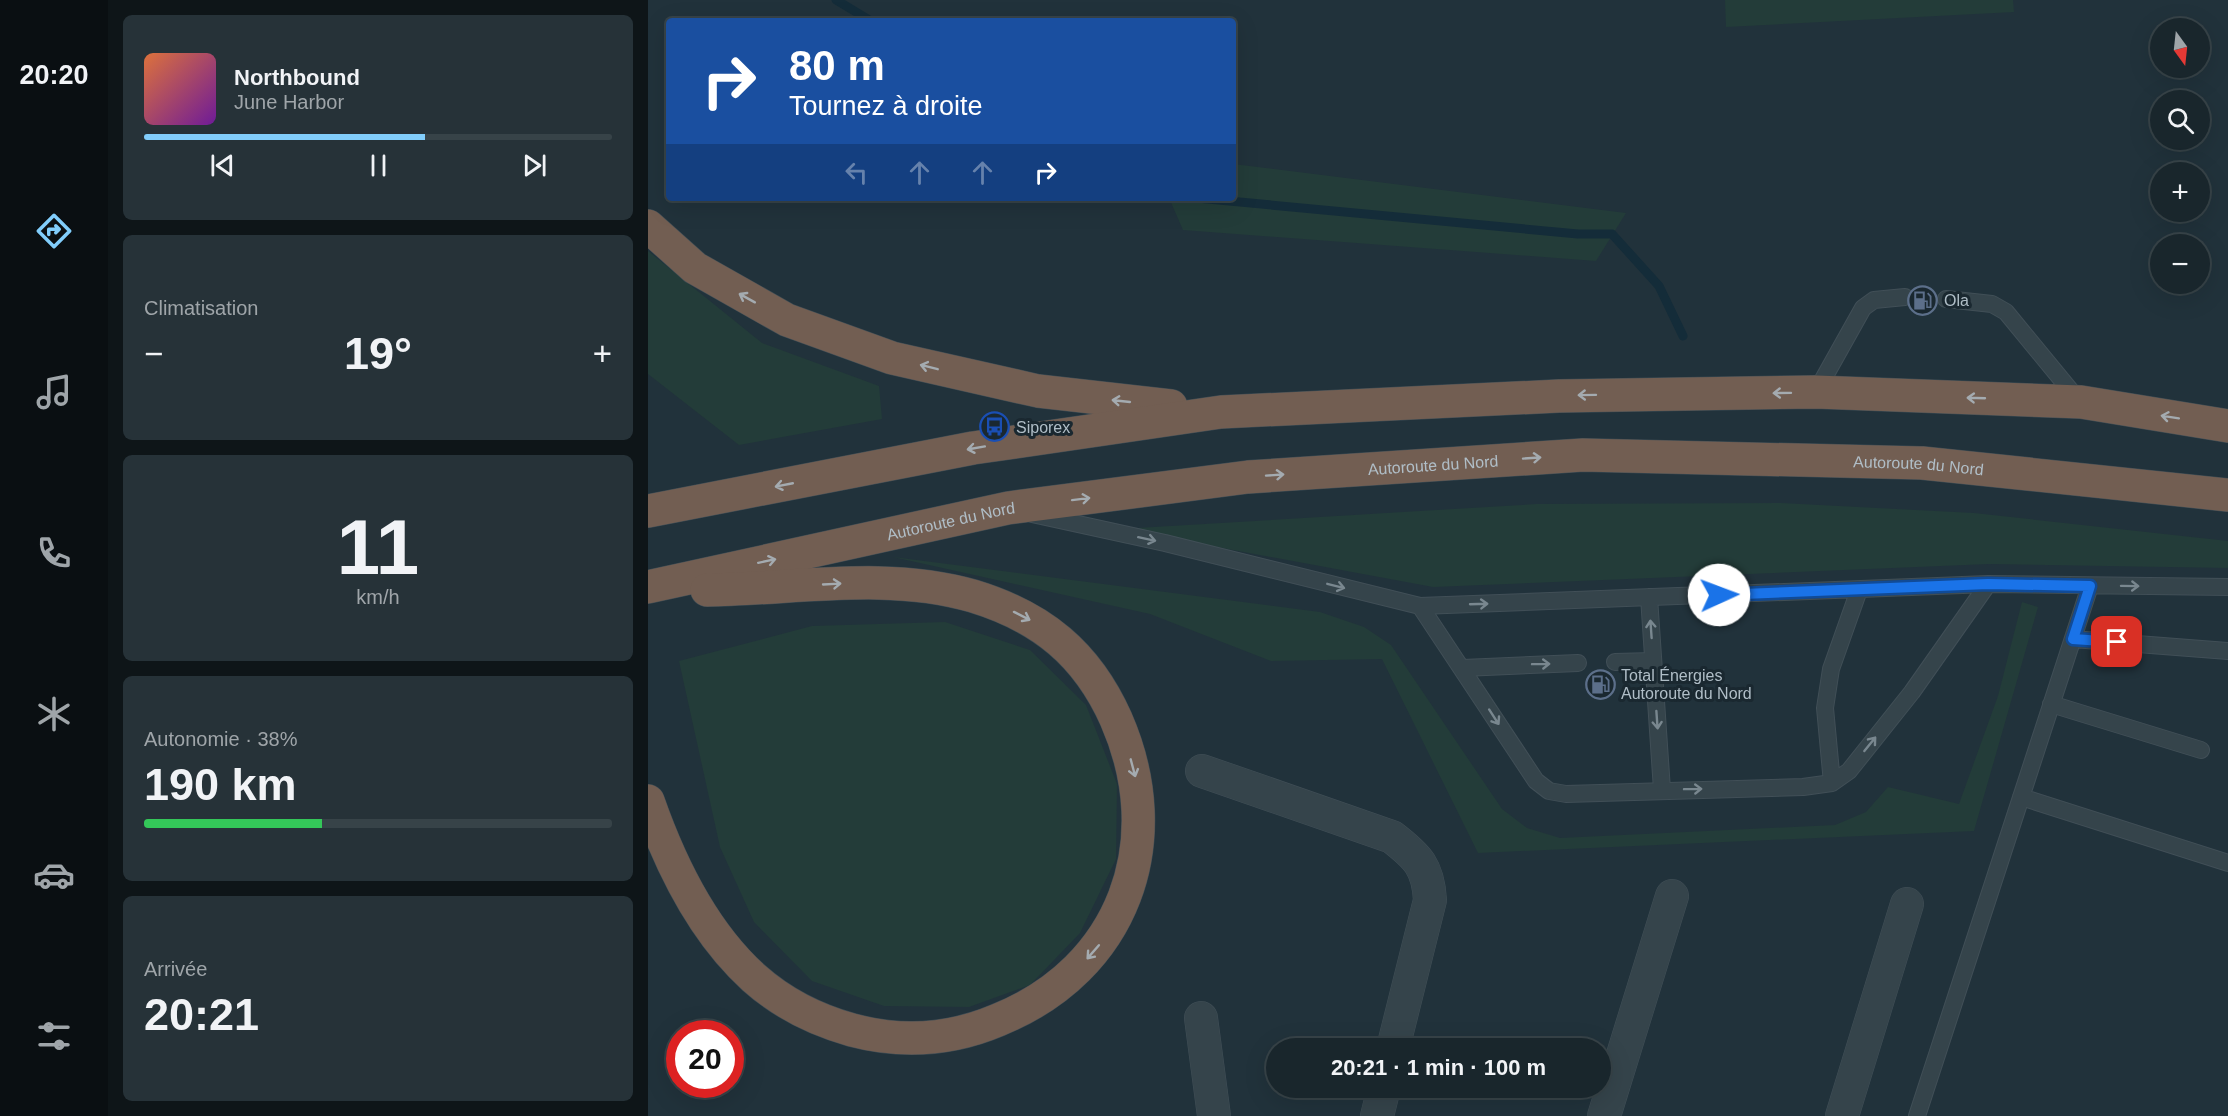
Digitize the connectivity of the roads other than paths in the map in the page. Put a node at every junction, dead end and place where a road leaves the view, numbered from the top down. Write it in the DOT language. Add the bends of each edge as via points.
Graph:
graph roads {
  1 [pos="648,226"];
  2 [pos="1905,297"];
  3 [pos="1946,299"];
  4 [pos="1816,392"];
  5 [pos="2081,402"];
  6 [pos="1221,412"];
  7 [pos="2228,426"];
  8 [pos="2228,495"];
  9 [pos="1008,508"];
  10 [pos="648,512"];
  11 [pos="1988,584"];
  12 [pos="2090,586"];
  13 [pos="2228,587"];
  14 [pos="648,588"];
  15 [pos="1858,590"];
  16 [pos="1649,597"];
  17 [pos="1420,606"];
  18 [pos="2073,639"];
  19 [pos="2228,651"];
  20 [pos="1653,661"];
  21 [pos="1615,662"];
  22 [pos="1578,663"];
  23 [pos="1463,668"];
  24 [pos="2051,704"];
  25 [pos="2201,750"];
  26 [pos="1202,771"];
  27 [pos="1832,783"];
  28 [pos="1662,789"];
  29 [pos="2021,797"];
  30 [pos="648,801"];
  31 [pos="2228,862"];
  32 [pos="1672,896"];
  33 [pos="1907,904"];
  34 [pos="1201,1018"];
  35 [pos="1396,1038"];
  36 [pos="1382,1098"];
  37 [pos="1214,1116"];
  38 [pos="1377,1116"];
  39 [pos="1604,1116"];
  40 [pos="1842,1116"];
  41 [pos="1917,1116"];
  6 -- 1 [label="highway, one-way" via="1038,391 892,358 787,320 695,268"];
  2 -- 4 [label="lane" via="1874,300 1863,308"];
  3 -- 5 [label="lane" via="1992,304 2006,312"];
  5 -- 4 [label="highway, one-way"];
  4 -- 6 [label="highway, one-way" via="1558,396"];
  7 -- 5 [label="highway, one-way"];
  6 -- 10 [label="highway, one-way" via="973,448"];
  9 -- 8 [label="highway, Autoroute du Nord, one-way" via="1248,477 1583,455 1922,463"];
  14 -- 9 [label="highway, Autoroute du Nord, one-way"];
  9 -- 17 [label="lane, one-way"];
  11 -- 12 [label="lane"];
  11 -- 15 [label="lane"];
  27 -- 11 [label="lane, one-way" via="1849,771 1912,692"];
  12 -- 13 [label="lane, one-way"];
  12 -- 18 [label="lane"];
  14 -- 30 [label="highway, one-way" via="710,590 867,583 920,586 972,596 1023,615 1060,639 1088,669 1108,701 1127,744 1136,779 1137,858 1117,917 1098,948 1044,999 980,1028 939,1037 897,1039 823,1020 777,996 754,978 720,939 684,885"];
  15 -- 16 [label="lane"];
  15 -- 27 [label="lane" via="1831,669 1827,699"];
  17 -- 16 [label="lane, one-way"];
  20 -- 16 [label="lane, one-way"];
  17 -- 23 [label="lane"];
  18 -- 19 [label="lane"];
  18 -- 24 [label="lane"];
  20 -- 21 [label="lane"];
  20 -- 28 [label="lane, one-way"];
  23 -- 22 [label="lane, one-way"];
  23 -- 28 [label="lane, one-way" via="1536,781 1549,791 1566,794"];
  24 -- 25 [label="lane"];
  24 -- 29 [label="lane"];
  26 -- 35 [label="street" via="1392,837 1416,856 1429,878 1431,900"];
  28 -- 27 [label="lane, one-way"];
  29 -- 31 [label="lane"];
  29 -- 41 [label="lane"];
  32 -- 39 [label="street"];
  33 -- 40 [label="street"];
  34 -- 37 [label="street"];
  36 -- 38 [label="street"];
}
